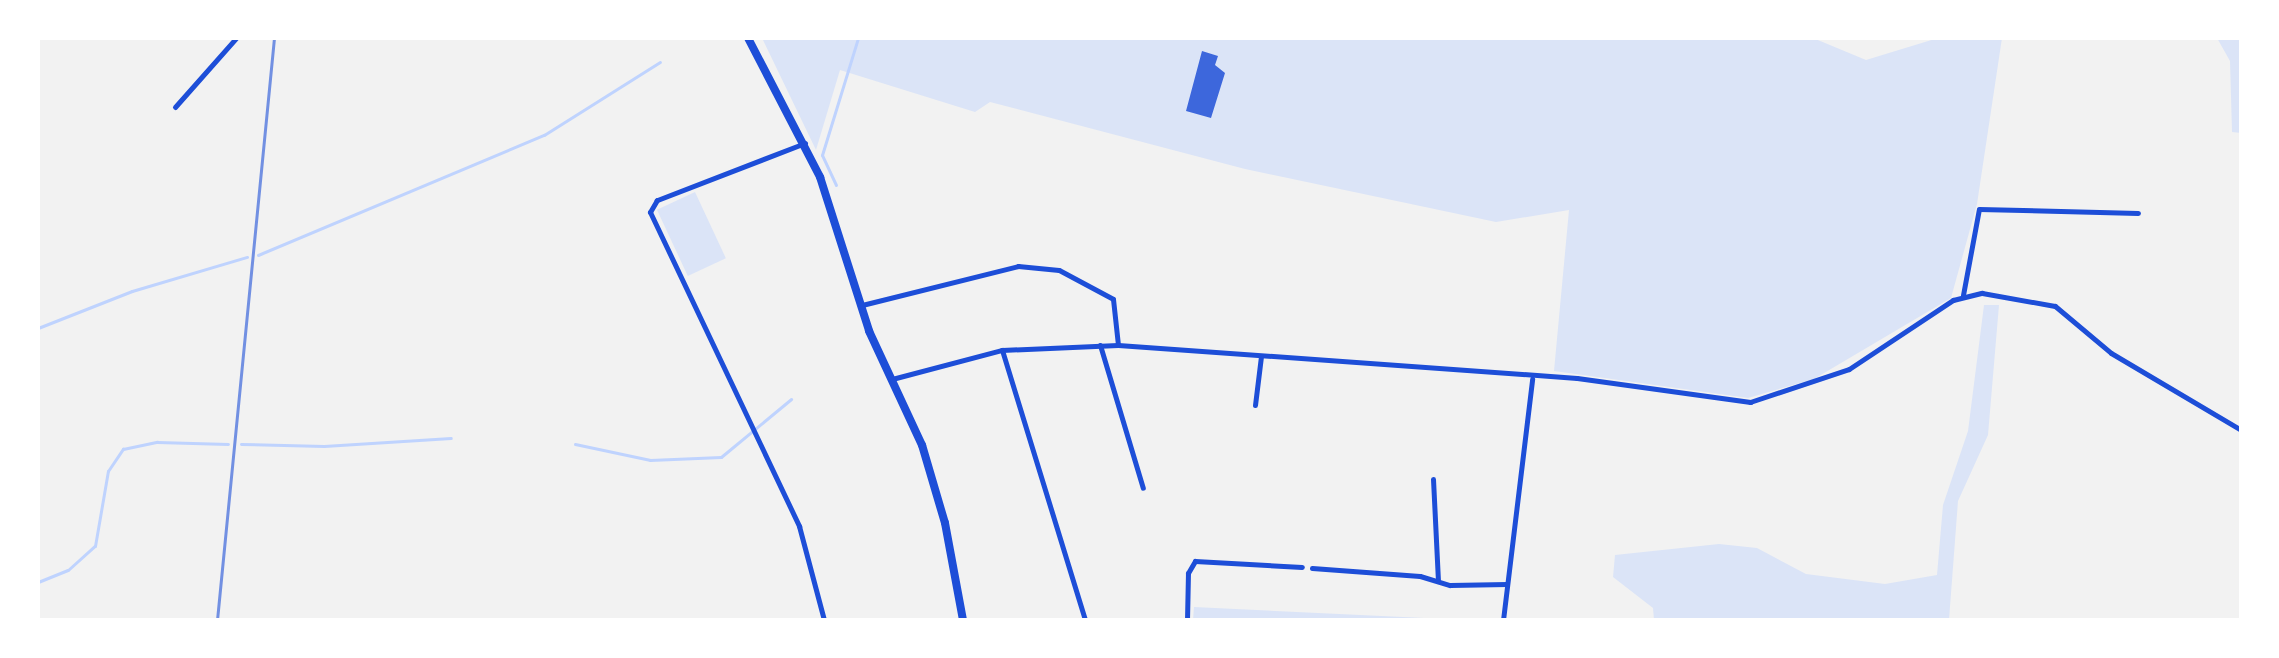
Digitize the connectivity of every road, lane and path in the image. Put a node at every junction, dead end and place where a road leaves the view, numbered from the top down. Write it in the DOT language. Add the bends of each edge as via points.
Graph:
graph roads {
  1 [pos="236,38"];
  2 [pos="748,38"];
  3 [pos="175,107"];
  4 [pos="805,143"];
  5 [pos="2138,213"];
  6 [pos="1963,295"];
  7 [pos="861,305"];
  8 [pos="1100,345"];
  9 [pos="1118,345"];
  10 [pos="1002,350"];
  11 [pos="1261,356"];
  12 [pos="892,379"];
  13 [pos="1532,379"];
  14 [pos="1255,405"];
  15 [pos="2241,430"];
  16 [pos="1433,479"];
  17 [pos="1143,488"];
  18 [pos="1302,567"];
  19 [pos="1312,568"];
  20 [pos="1438,580"];
  21 [pos="1507,584"];
  22 [pos="824,620"];
  23 [pos="963,620"];
  24 [pos="1085,620"];
  25 [pos="1187,620"];
  26 [pos="1503,620"];
  1 -- 3 [label="street"];
  2 -- 4 [label="main road"];
  4 -- 7 [label="main road" via="833,210"];
  4 -- 22 [label="street" via="650,207 808,550"];
  5 -- 6 [label="street" via="1979,209"];
  6 -- 13 [label="street" via="1849,369 1750,402 1577,378"];
  6 -- 15 [label="street" via="2006,295 2055,306 2111,353"];
  7 -- 9 [label="street" via="1018,266 1059,270 1113,299"];
  7 -- 12 [label="main road"];
  8 -- 9 [label="street"];
  8 -- 10 [label="street"];
  8 -- 17 [label="street"];
  9 -- 11 [label="street"];
  10 -- 12 [label="street"];
  10 -- 24 [label="street"];
  11 -- 13 [label="street"];
  11 -- 14 [label="street"];
  12 -- 23 [label="main road" via="932,475"];
  13 -- 21 [label="street"];
  16 -- 20 [label="street"];
  18 -- 25 [label="street" via="1195,561 1188,573"];
  19 -- 20 [label="street"];
  20 -- 21 [label="street" via="1450,585"];
  21 -- 26 [label="street"];
}
